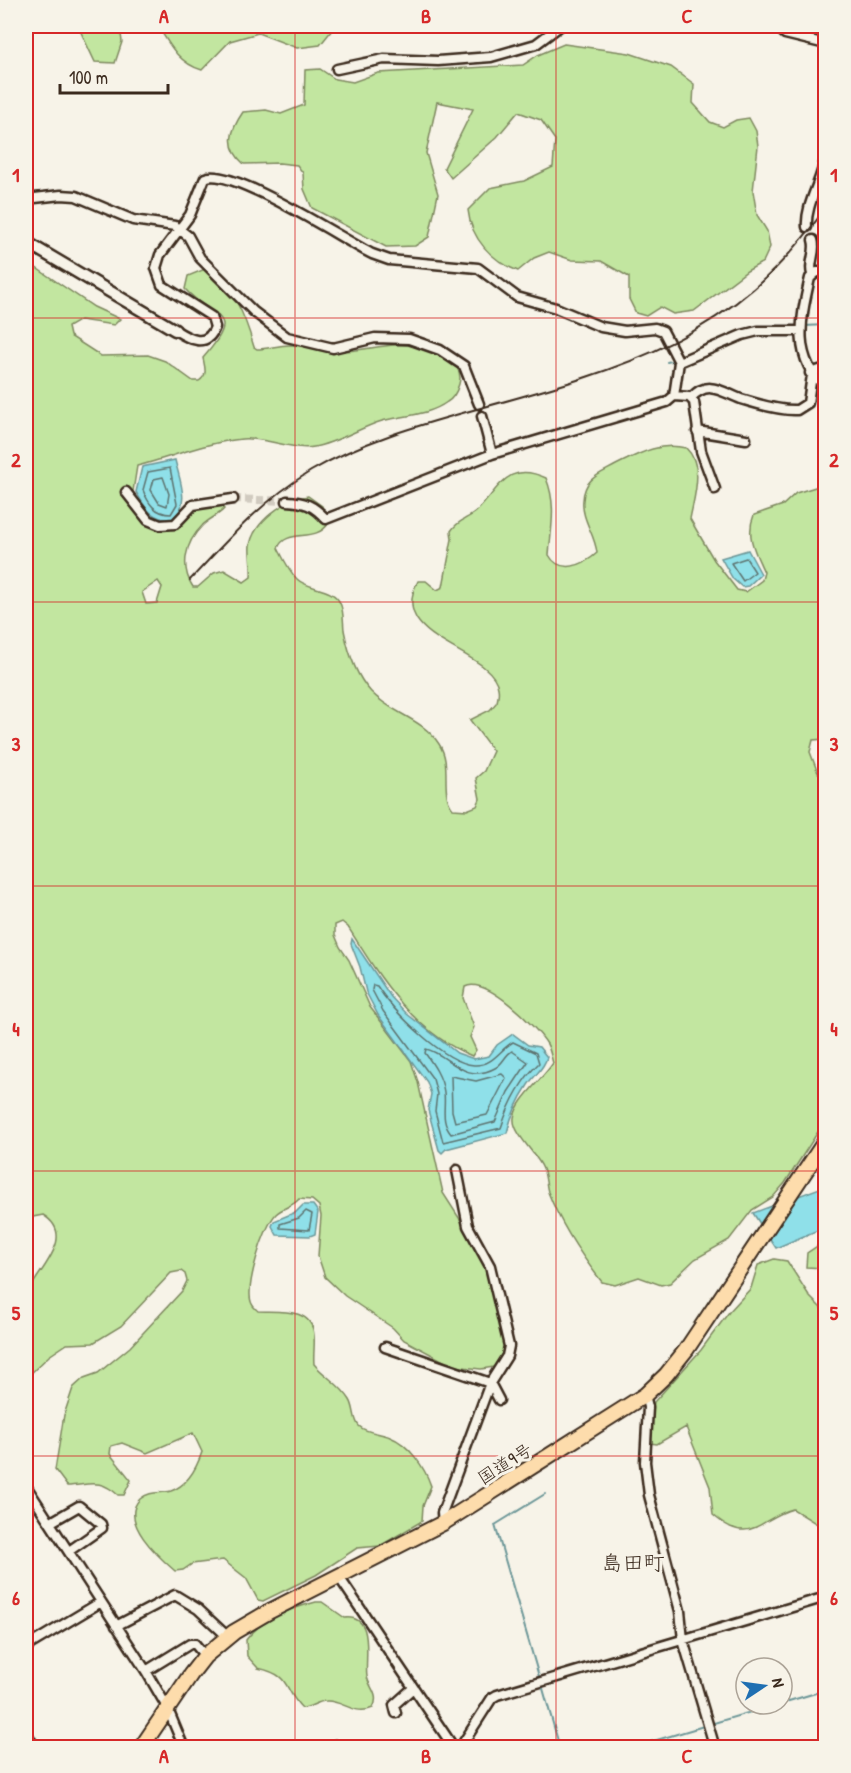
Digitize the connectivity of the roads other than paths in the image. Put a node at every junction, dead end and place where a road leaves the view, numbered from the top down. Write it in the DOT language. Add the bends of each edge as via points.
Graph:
graph roads {
  1 [pos="560,26"];
  2 [pos="776,26"];
  3 [pos="825,44"];
  4 [pos="337,69"];
  5 [pos="825,154"];
  6 [pos="26,199"];
  7 [pos="807,227"];
  8 [pos="182,229"];
  9 [pos="813,240"];
  10 [pos="26,242"];
  11 [pos="825,272"];
  12 [pos="812,274"];
  13 [pos="801,328"];
  14 [pos="175,330"];
  15 [pos="679,362"];
  16 [pos="825,368"];
  17 [pos="811,374"];
  18 [pos="825,388"];
  19 [pos="674,396"];
  20 [pos="691,398"];
  21 [pos="478,404"];
  22 [pos="482,416"];
  23 [pos="697,431"];
  24 [pos="746,439"];
  25 [pos="492,454"];
  26 [pos="715,489"];
  27 [pos="126,492"];
  28 [pos="233,499"];
  29 [pos="287,501"];
  30 [pos="825,1140"];
  31 [pos="457,1170"];
  32 [pos="385,1347"];
  33 [pos="490,1383"];
  34 [pos="645,1395"];
  35 [pos="500,1400"];
  36 [pos="26,1486"];
  37 [pos="53,1521"];
  38 [pos="443,1523"];
  39 [pos="69,1551"];
  40 [pos="339,1577"];
  41 [pos="825,1596"];
  42 [pos="101,1602"];
  43 [pos="116,1626"];
  44 [pos="228,1637"];
  45 [pos="683,1640"];
  46 [pos="26,1647"];
  47 [pos="206,1656"];
  48 [pos="146,1671"];
  49 [pos="413,1688"];
  50 [pos="167,1707"];
  51 [pos="396,1713"];
  52 [pos="26,1732"];
  53 [pos="35,1748"];
  54 [pos="141,1748"];
  55 [pos="184,1748"];
  56 [pos="454,1748"];
  57 [pos="460,1748"];
  58 [pos="715,1748"];
  1 -- 4 [label="street" via="536,44 491,57 438,61 384,59"];
  2 -- 3 [label="street" via="785,34"];
  5 -- 7 [label="street" via="818,189 808,209"];
  6 -- 8 [label="street" via="76,196 133,220"];
  8 -- 14 [label="street" via="160,255 157,275 166,289 212,317 215,327 209,338 201,341 188,339"];
  8 -- 15 [label="street" via="205,178 226,177 389,260 478,268 518,297 601,327 625,331 656,328 663,331"];
  8 -- 21 [label="street" via="200,258 275,330 322,347 385,337 423,344 464,366"];
  9 -- 12 [label="street"];
  10 -- 14 [label="street"];
  11 -- 12 [label="street"];
  12 -- 13 [label="street"];
  13 -- 15 [label="street" via="742,335"];
  13 -- 17 [label="street" via="800,344"];
  15 -- 19 [label="street"];
  16 -- 17 [label="street"];
  17 -- 18 [label="street"];
  17 -- 20 [label="street" via="808,403 797,410 748,401 710,387 700,389"];
  19 -- 20 [label="street"];
  19 -- 25 [label="street" via="667,402"];
  20 -- 23 [label="street"];
  22 -- 25 [label="street"];
  23 -- 24 [label="street"];
  23 -- 26 [label="street"];
  25 -- 29 [label="street" via="326,519 315,507"];
  27 -- 28 [label="street" via="148,520 160,525 175,524 193,505"];
  30 -- 34 [label="highway, 国道9号" via="686,1350"];
  31 -- 33 [label="street" via="468,1226 490,1266 508,1339 507,1356"];
  32 -- 33 [label="street"];
  33 -- 35 [label="street"];
  33 -- 38 [label="street" via="442,1513"];
  34 -- 38 [label="highway, 国道9号"];
  34 -- 45 [label="street" via="645,1472 680,1611"];
  36 -- 39 [label="street"];
  37 -- 39 [label="street" via="80,1506 104,1527"];
  38 -- 40 [label="highway, 国道9号"];
  39 -- 42 [label="street"];
  40 -- 44 [label="highway, 国道9号" via="253,1620"];
  40 -- 49 [label="street"];
  41 -- 45 [label="street"];
  42 -- 43 [label="street"];
  42 -- 46 [label="street"];
  43 -- 44 [label="street" via="174,1595 198,1609"];
  43 -- 48 [label="street"];
  44 -- 47 [label="highway, 国道9号"];
  45 -- 57 [label="street" via="492,1698"];
  45 -- 58 [label="street"];
  47 -- 48 [label="street" via="190,1644"];
  47 -- 50 [label="highway, 国道9号"];
  48 -- 50 [label="street"];
  49 -- 51 [label="street" via="394,1705"];
  49 -- 56 [label="street"];
  50 -- 54 [label="highway, 国道9号"];
  50 -- 55 [label="street"];
  52 -- 53 [label="street"];
}
